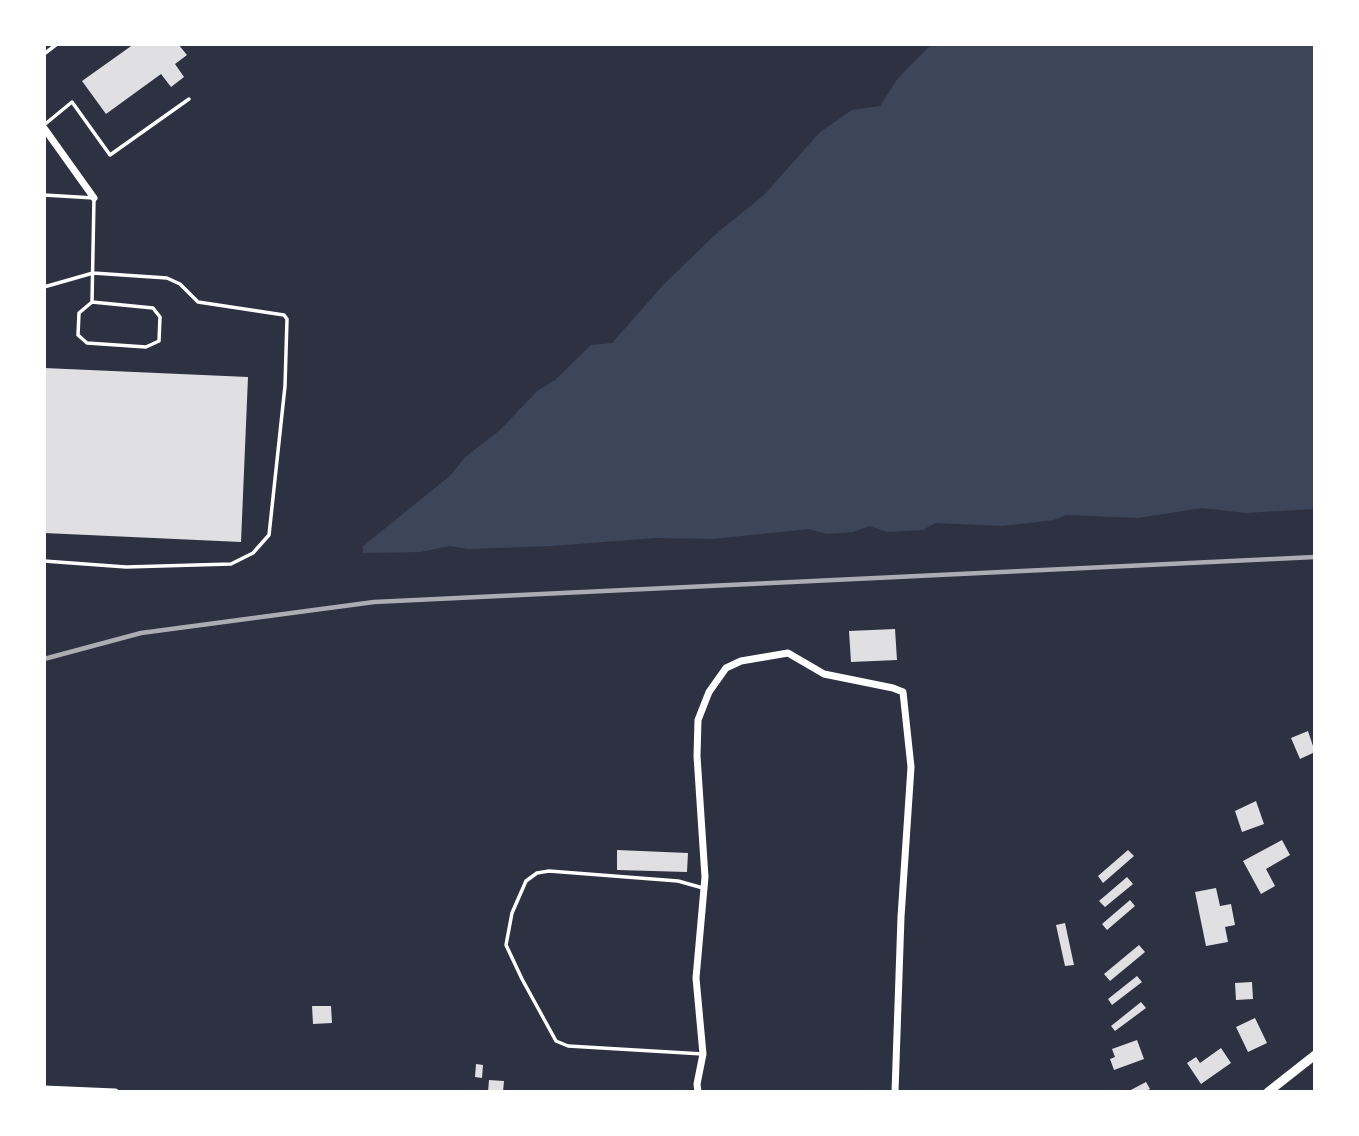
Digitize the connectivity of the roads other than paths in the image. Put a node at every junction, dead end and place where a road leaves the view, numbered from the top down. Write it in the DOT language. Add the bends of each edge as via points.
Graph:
graph roads {
  1 [pos="57,44"];
  2 [pos="44,54"];
  3 [pos="189,99"];
  4 [pos="44,127"];
  5 [pos="44,195"];
  6 [pos="94,198"];
  7 [pos="93,273"];
  8 [pos="44,287"];
  9 [pos="92,302"];
  10 [pos="44,561"];
  11 [pos="703,888"];
  12 [pos="703,1054"];
  13 [pos="1315,1055"];
  14 [pos="44,1089"];
  15 [pos="115,1092"];
  16 [pos="698,1092"];
  17 [pos="895,1092"];
  18 [pos="1268,1092"];
  1 -- 2 [label="lane"];
  3 -- 4 [label="lane" via="110,155 72,102"];
  4 -- 6 [label="street"];
  5 -- 6 [label="lane"];
  6 -- 7 [label="lane"];
  7 -- 8 [label="lane"];
  7 -- 9 [label="lane"];
  7 -- 10 [label="lane" via="174,279 198,302 287,319 285,386 269,535 253,553 231,564 127,567"];
  9 -- 9 [label="lane" via="79,313 78,335 87,343 146,347 159,341 160,317 153,309"];
  11 -- 12 [label="street" via="696,978"];
  11 -- 12 [label="lane" via="667,880 537,873 526,881 516,903 506,945 556,1041 581,1048"];
  11 -- 17 [label="street" via="698,720 709,692 726,668 788,653 824,674 903,692 911,766"];
  12 -- 16 [label="street"];
  13 -- 18 [label="street"];
  14 -- 15 [label="street"];
}
